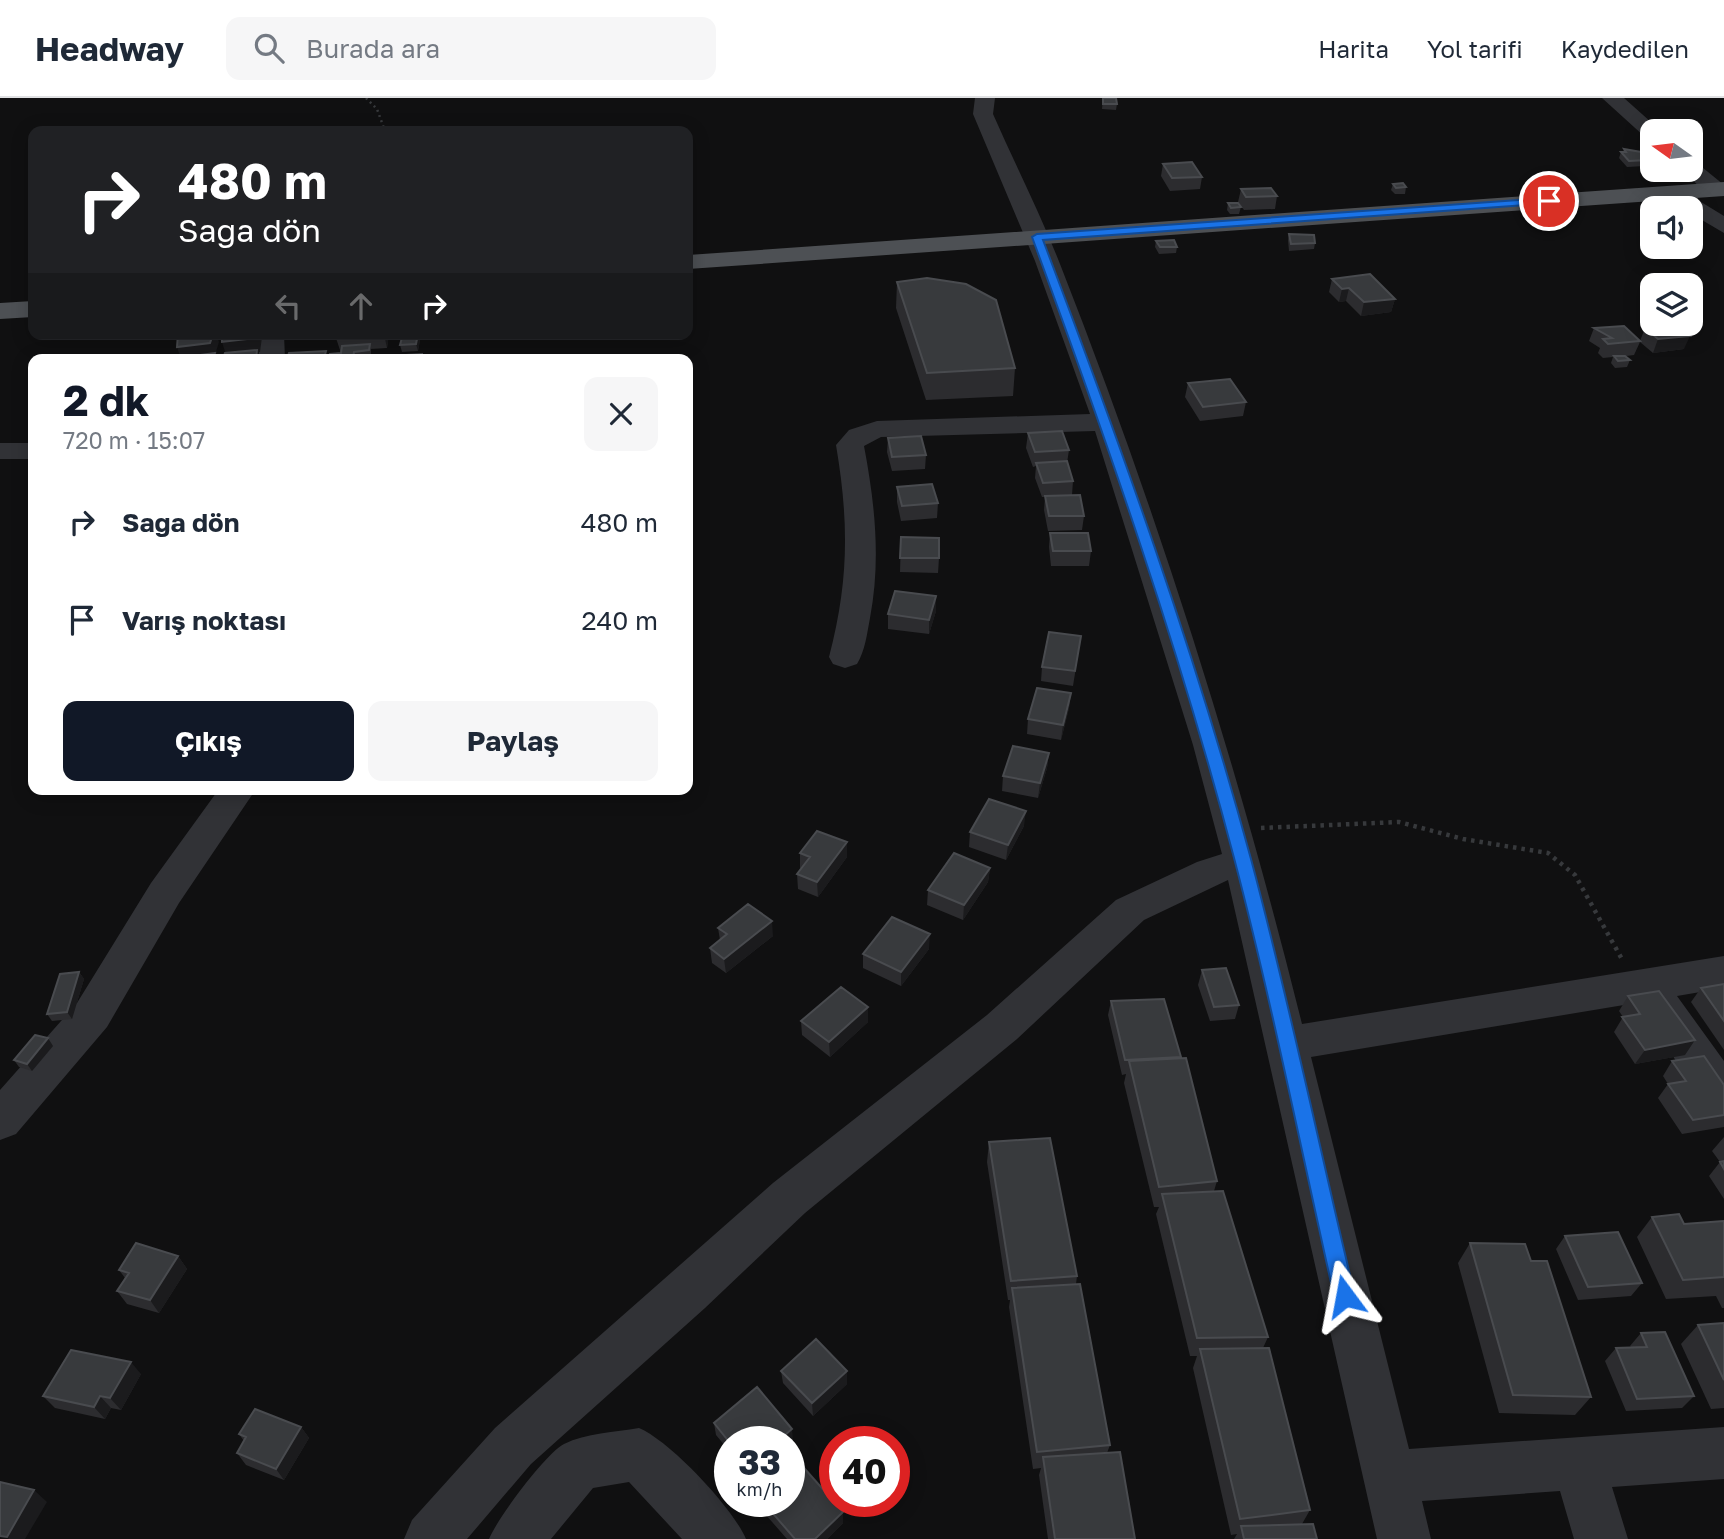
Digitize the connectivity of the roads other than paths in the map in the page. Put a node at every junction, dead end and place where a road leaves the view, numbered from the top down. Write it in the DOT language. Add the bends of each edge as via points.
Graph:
graph roads {
  1 [pos="985,98"];
  2 [pos="1612,98"];
  3 [pos="1640,122"];
  4 [pos="1703,177"];
  5 [pos="1720,190"];
  6 [pos="1675,193"];
  7 [pos="1724,226"];
  8 [pos="1037,237"];
  9 [pos="693,262"];
  10 [pos="28,309"];
  11 [pos="0,311"];
  12 [pos="1106,422"];
  13 [pos="0,451"];
  14 [pos="28,452"];
  15 [pos="845,657"];
  16 [pos="234,795"];
  17 [pos="1239,846"];
  18 [pos="1724,972"];
  19 [pos="1642,985"];
  20 [pos="1285,1044"];
  21 [pos="1724,1096"];
  22 [pos="0,1121"];
  23 [pos="1724,1453"];
  24 [pos="1579,1464"];
  25 [pos="1389,1477"];
  26 [pos="431,1539"];
  27 [pos="516,1539"];
  28 [pos="719,1539"];
  29 [pos="1404,1539"];
  30 [pos="1601,1539"];
  1 -- 8 [label="street" via="983,114"];
  2 -- 3 [label="street"];
  4 -- 5 [label="street"];
  5 -- 6 [label="main road"];
  6 -- 7 [label="street"];
  6 -- 8 [label="main road"];
  8 -- 9 [label="main road"];
  8 -- 12 [label="street"];
  10 -- 11 [label="main road"];
  12 -- 15 [label="street" via="877,429 854,440 850,445 861,500 864,562"];
  12 -- 17 [label="street"];
  13 -- 14 [label="street"];
  16 -- 22 [label="street" via="165,893 92,1015"];
  17 -- 20 [label="street"];
  17 -- 26 [label="street" via="1210,872 1130,910 1002,1027 789,1198 513,1446"];
  18 -- 19 [label="street"];
  19 -- 20 [label="street"];
  19 -- 21 [label="street"];
  20 -- 25 [label="street"];
  23 -- 24 [label="street"];
  24 -- 25 [label="street"];
  24 -- 30 [label="street"];
  25 -- 29 [label="street"];
  27 -- 28 [label="street" via="579,1464 639,1454"];
}
